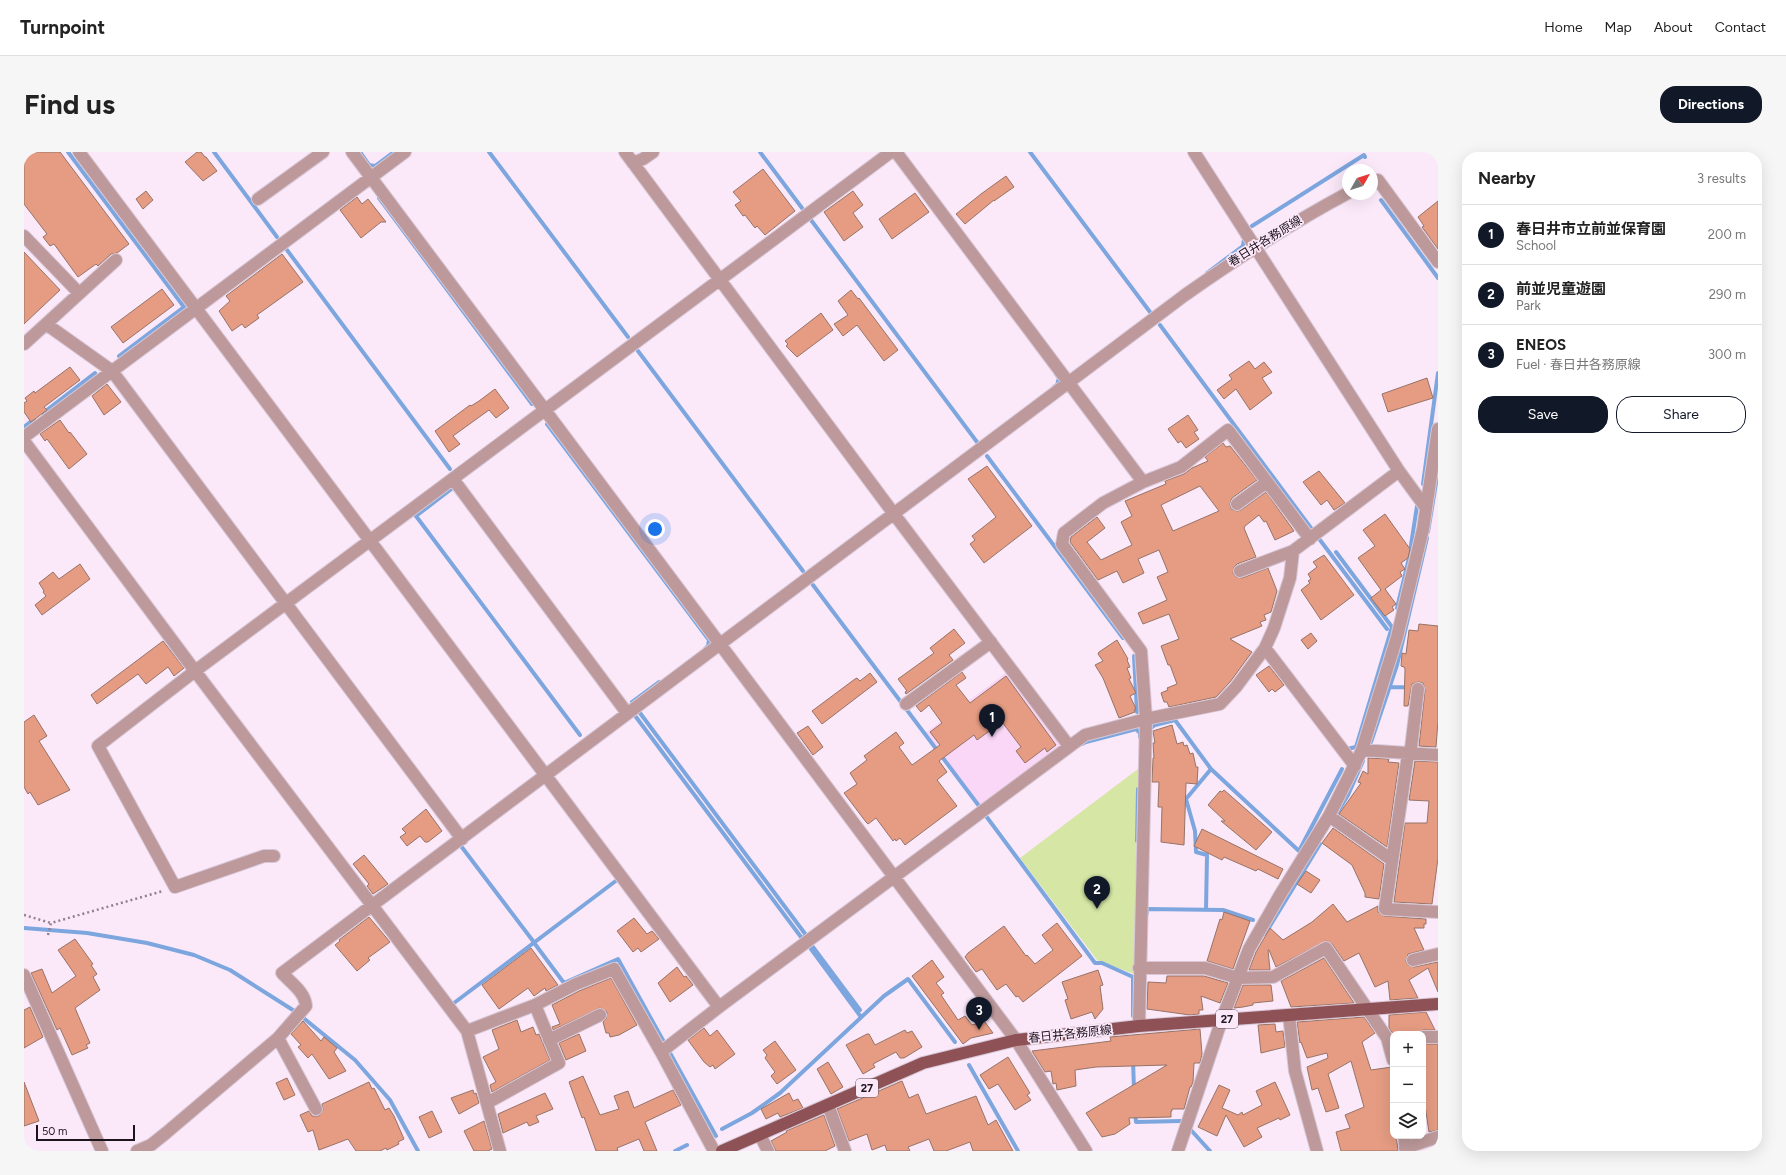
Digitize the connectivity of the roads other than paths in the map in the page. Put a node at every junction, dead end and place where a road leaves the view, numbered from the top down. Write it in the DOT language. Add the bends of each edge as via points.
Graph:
graph roads {
  1 [pos="79,152"];
  2 [pos="323,152"];
  3 [pos="352,152"];
  4 [pos="405,152"];
  5 [pos="625,152"];
  6 [pos="653,152"];
  7 [pos="891,152"];
  8 [pos="896,152"];
  9 [pos="1194,152"];
  10 [pos="633,163"];
  11 [pos="371,177"];
  12 [pos="1378,185"];
  13 [pos="1342,196"];
  14 [pos="258,199"];
  15 [pos="24,236"];
  16 [pos="1255,246"];
  17 [pos="116,260"];
  18 [pos="1438,262"];
  19 [pos="720,279"];
  20 [pos="79,293"];
  21 [pos="196,308"];
  22 [pos="46,324"];
  23 [pos="24,344"];
  24 [pos="112,371"];
  25 [pos="1068,382"];
  26 [pos="545,410"];
  27 [pos="24,437"];
  28 [pos="1437,438"];
  29 [pos="24,441"];
  30 [pos="1399,470"];
  31 [pos="453,479"];
  32 [pos="1143,482"];
  33 [pos="1267,482"];
  34 [pos="1237,504"];
  35 [pos="1426,508"];
  36 [pos="894,514"];
  37 [pos="1310,539"];
  38 [pos="369,541"];
  39 [pos="1293,551"];
  40 [pos="1240,571"];
  41 [pos="286,604"];
  42 [pos="990,642"];
  43 [pos="719,644"];
  44 [pos="1265,648"];
  45 [pos="195,671"];
  46 [pos="1418,689"];
  47 [pos="906,704"];
  48 [pos="627,713"];
  49 [pos="1146,719"];
  50 [pos="1069,746"];
  51 [pos="1362,750"];
  52 [pos="1408,754"];
  53 [pos="1438,755"];
  54 [pos="1355,766"];
  55 [pos="545,775"];
  56 [pos="1329,816"];
  57 [pos="462,839"];
  58 [pos="274,856"];
  59 [pos="1392,860"];
  60 [pos="894,877"];
  61 [pos="372,906"];
  62 [pos="1438,912"];
  63 [pos="1438,954"];
  64 [pos="1413,960"];
  65 [pos="1140,968"];
  66 [pos="24,975"];
  67 [pos="1238,978"];
  68 [pos="1438,1004"];
  69 [pos="535,1005"];
  70 [pos="719,1007"];
  71 [pos="1366,1009"];
  72 [pos="600,1015"];
  73 [pos="1289,1015"];
  74 [pos="1222,1019"];
  75 [pos="1139,1026"];
  76 [pos="467,1031"];
  77 [pos="1426,1037"];
  78 [pos="1438,1037"];
  79 [pos="278,1038"];
  80 [pos="1390,1038"];
  81 [pos="549,1040"];
  82 [pos="1016,1040"];
  83 [pos="661,1052"];
  84 [pos="487,1103"];
  85 [pos="828,1105"];
  86 [pos="316,1109"];
  87 [pos="760,1135"];
  88 [pos="1438,1137"];
  89 [pos="1405,1145"];
  90 [pos="102,1151"];
  91 [pos="137,1151"];
  92 [pos="500,1151"];
  93 [pos="714,1151"];
  94 [pos="722,1151"];
  95 [pos="768,1151"];
  96 [pos="845,1151"];
  97 [pos="1086,1151"];
  98 [pos="1178,1151"];
  99 [pos="1317,1151"];
  1 -- 21 [label="street"];
  2 -- 14 [label="street"];
  3 -- 11 [label="street"];
  4 -- 11 [label="street"];
  5 -- 10 [label="street"];
  6 -- 10 [label="street"];
  7 -- 19 [label="street"];
  8 -- 25 [label="street"];
  9 -- 16 [label="street"];
  10 -- 19 [label="street"];
  11 -- 21 [label="street"];
  11 -- 26 [label="street"];
  12 -- 18 [label="street"];
  13 -- 16 [label="street, 春日井各務原線"];
  15 -- 20 [label="street"];
  16 -- 25 [label="street, 春日井各務原線"];
  16 -- 30 [label="street"];
  17 -- 20 [label="street"];
  19 -- 26 [label="street"];
  19 -- 36 [label="street"];
  20 -- 22 [label="street"];
  21 -- 24 [label="street"];
  21 -- 38 [label="street"];
  22 -- 23 [label="street"];
  22 -- 24 [label="street"];
  24 -- 27 [label="street"];
  24 -- 41 [label="street"];
  25 -- 32 [label="street"];
  25 -- 36 [label="street, 春日井各務原線"];
  26 -- 31 [label="street"];
  26 -- 43 [label="street"];
  28 -- 35 [label="street"];
  29 -- 45 [label="street"];
  30 -- 35 [label="street"];
  30 -- 37 [label="street"];
  31 -- 38 [label="street"];
  31 -- 48 [label="street"];
  32 -- 33 [label="street" via="1182,467 1228,430"];
  32 -- 49 [label="street" via="1102,503 1064,532 1062,544 1141,651"];
  33 -- 34 [label="street"];
  33 -- 37 [label="street"];
  35 -- 51 [label="street" via="1397,637"];
  36 -- 42 [label="street"];
  36 -- 43 [label="street, 春日井各務原線"];
  37 -- 39 [label="street"];
  38 -- 41 [label="street"];
  38 -- 55 [label="street"];
  39 -- 40 [label="street"];
  39 -- 44 [label="street" via="1290,578"];
  41 -- 45 [label="street"];
  41 -- 57 [label="street"];
  42 -- 47 [label="street"];
  42 -- 50 [label="street"];
  43 -- 48 [label="street, 春日井各務原線"];
  43 -- 60 [label="street"];
  44 -- 49 [label="street" via="1220,704"];
  44 -- 54 [label="street"];
  45 -- 58 [label="street" via="98,746 175,887 264,856"];
  45 -- 61 [label="street"];
  46 -- 52 [label="street" via="1412,748"];
  48 -- 55 [label="street, 春日井各務原線"];
  49 -- 50 [label="street" via="1085,735"];
  49 -- 65 [label="street"];
  50 -- 60 [label="street"];
  51 -- 52 [label="street"];
  51 -- 54 [label="street"];
  52 -- 53 [label="street"];
  52 -- 59 [label="street"];
  54 -- 56 [label="street"];
  55 -- 57 [label="street, 春日井各務原線"];
  55 -- 70 [label="street"];
  56 -- 59 [label="street"];
  56 -- 67 [label="street" via="1249,949"];
  57 -- 61 [label="street, 春日井各務原線"];
  59 -- 62 [label="street" via="1384,909"];
  60 -- 70 [label="street"];
  60 -- 82 [label="street"];
  61 -- 76 [label="street"];
  61 -- 79 [label="street, 春日井各務原線" via="282,973 302,993 306,999 306,1006"];
  63 -- 64 [label="street"];
  65 -- 67 [label="street" via="1205,968"];
  65 -- 75 [label="street"];
  66 -- 90 [label="street"];
  67 -- 71 [label="street" via="1273,977 1326,948"];
  67 -- 74 [label="street"];
  68 -- 71 [label="main road, 春日井各務原線 / 27"];
  69 -- 76 [label="street"];
  69 -- 81 [label="street"];
  69 -- 83 [label="street" via="614,968"];
  70 -- 83 [label="street"];
  71 -- 73 [label="main road, 春日井各務原線 / 27"];
  71 -- 80 [label="street"];
  72 -- 81 [label="street"];
  73 -- 74 [label="main road, 春日井各務原線 / 27"];
  73 -- 99 [label="street" via="1295,1071"];
  74 -- 75 [label="main road, 春日井各務原線 / 27"];
  74 -- 98 [label="street"];
  75 -- 82 [label="main road, 春日井各務原線 / 27"];
  76 -- 84 [label="street"];
  77 -- 78 [label="street"];
  79 -- 86 [label="street"];
  79 -- 91 [label="street" via="166,1133 151,1145"];
  81 -- 84 [label="street" via="558,1062"];
  82 -- 85 [label="main road, 春日井各務原線 / 27" via="923,1063"];
  82 -- 97 [label="street"];
  83 -- 93 [label="street"];
  84 -- 92 [label="street"];
  85 -- 87 [label="main road, 春日井各務原線 / 27"];
  85 -- 96 [label="street"];
  87 -- 94 [label="main road, 春日井各務原線 / 27"];
  87 -- 95 [label="street"];
  88 -- 89 [label="street"];
}
